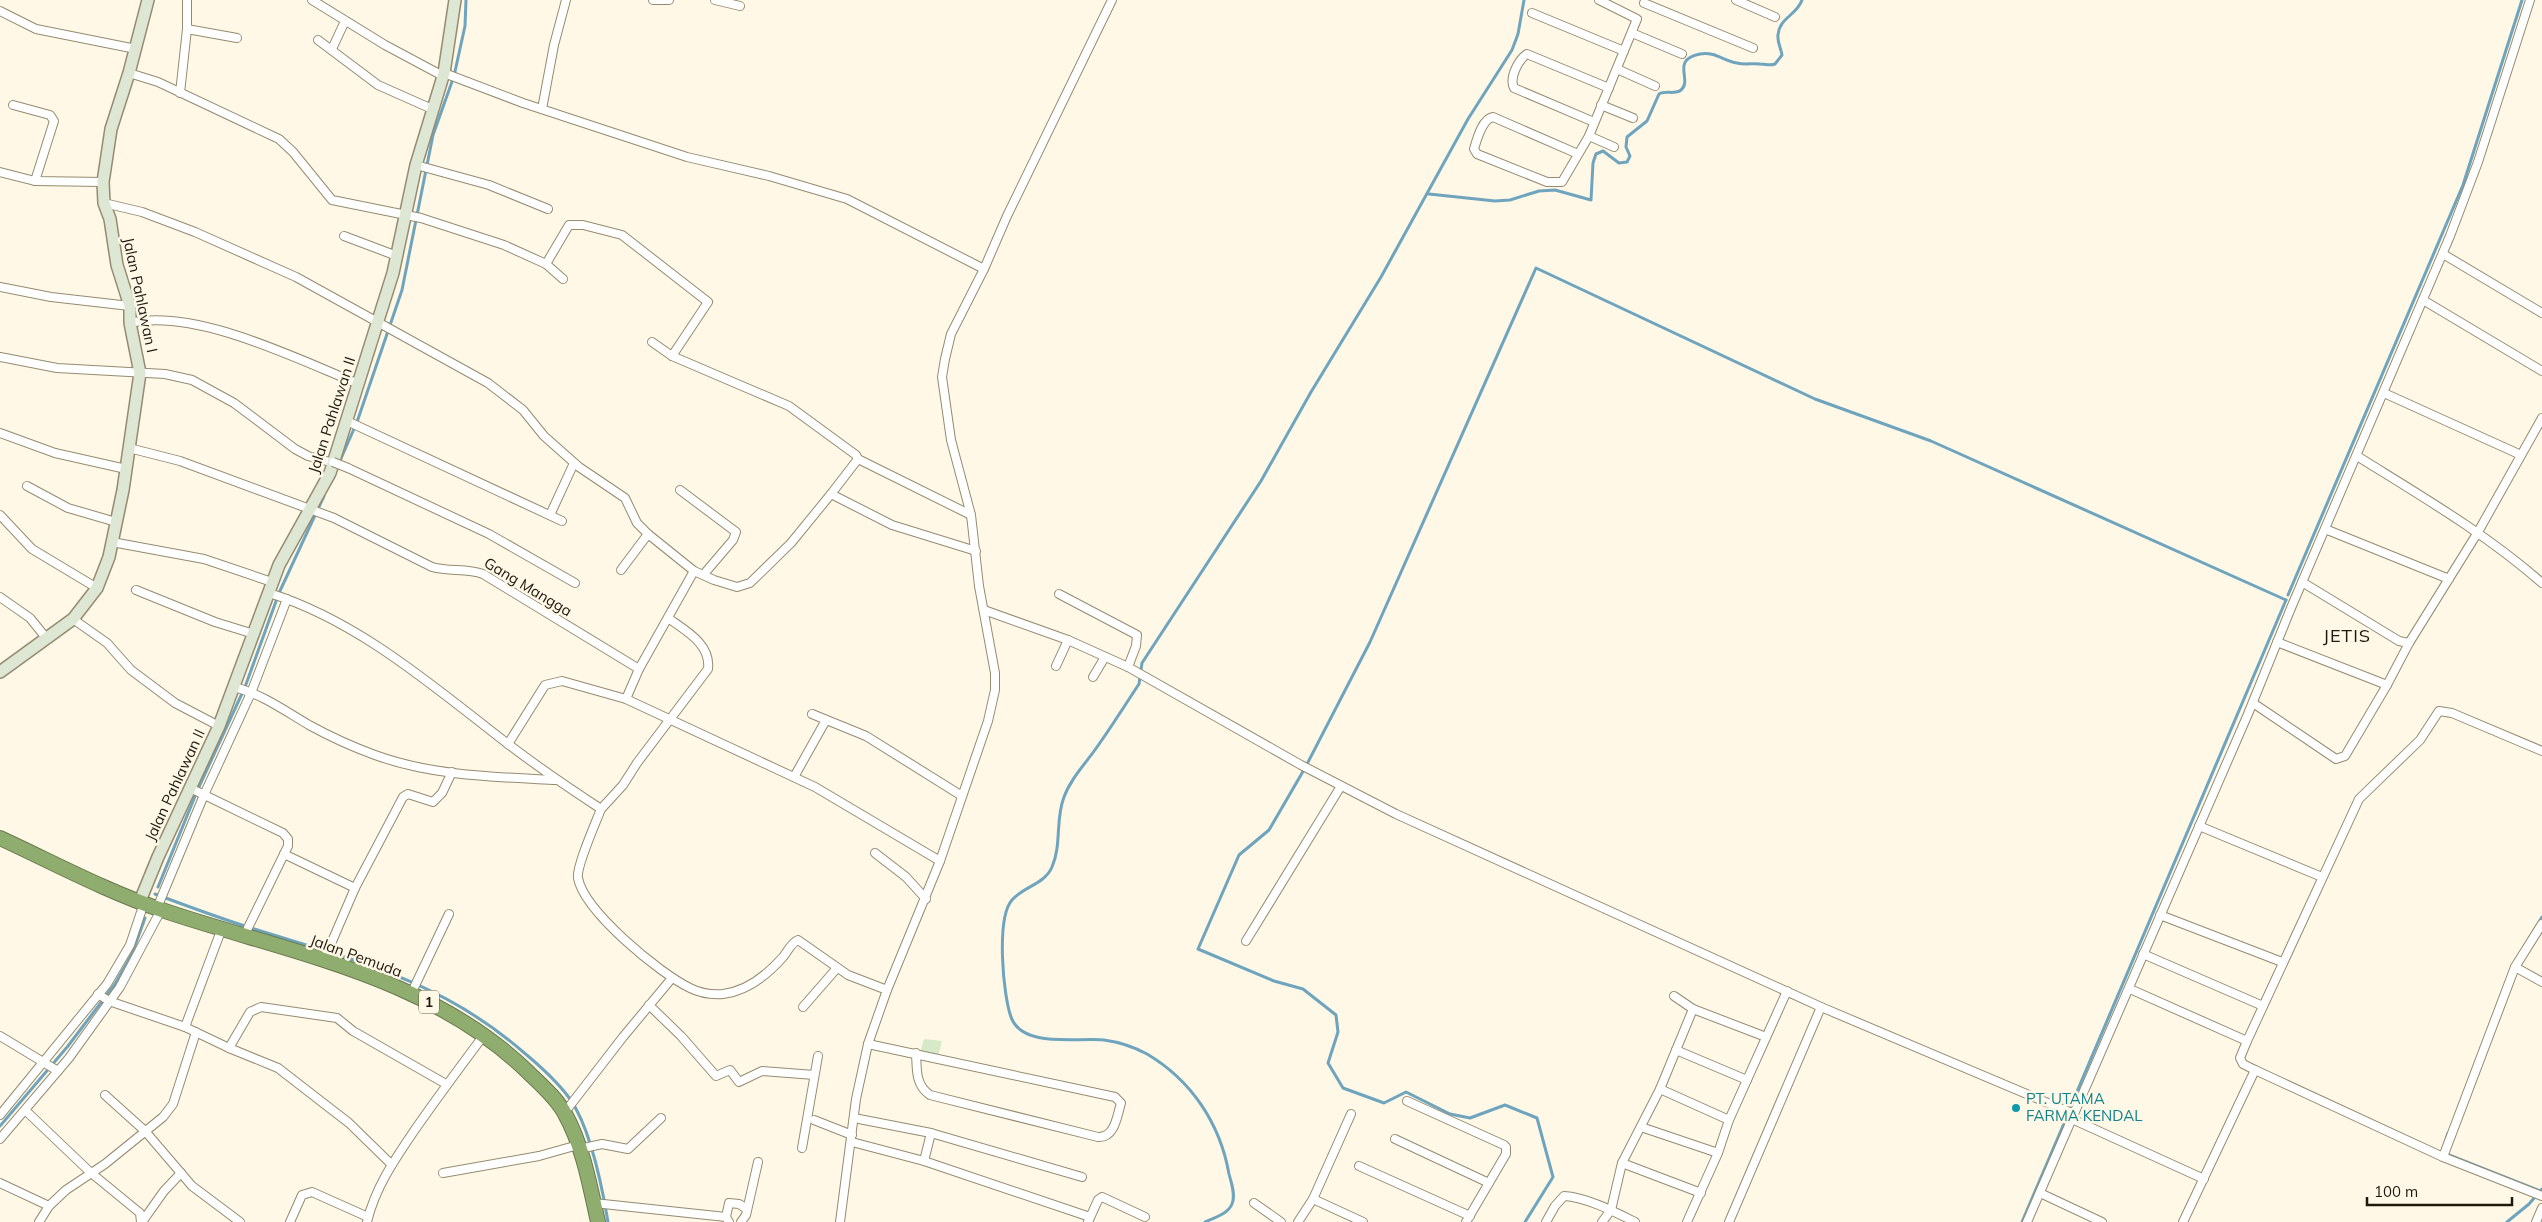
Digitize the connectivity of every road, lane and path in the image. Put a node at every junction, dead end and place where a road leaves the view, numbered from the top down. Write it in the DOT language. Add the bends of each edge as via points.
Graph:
graph roads {
  1 [pos="148,0"];
  2 [pos="187,0"];
  3 [pos="312,0"];
  4 [pos="455,0"];
  5 [pos="566,0"];
  6 [pos="653,0"];
  7 [pos="669,0"];
  8 [pos="715,0"];
  9 [pos="1112,0"];
  10 [pos="1599,0"];
  11 [pos="1736,0"];
  12 [pos="2530,0"];
  13 [pos="1645,2"];
  14 [pos="740,6"];
  15 [pos="0,11"];
  16 [pos="1532,13"];
  17 [pos="1775,17"];
  18 [pos="1637,19"];
  19 [pos="344,21"];
  20 [pos="187,29"];
  21 [pos="1632,33"];
  22 [pos="237,38"];
  23 [pos="318,40"];
  24 [pos="1753,48"];
  25 [pos="136,49"];
  26 [pos="332,49"];
  27 [pos="1624,51"];
  28 [pos="1682,54"];
  29 [pos="1617,69"];
  30 [pos="129,73"];
  31 [pos="445,75"];
  32 [pos="1655,86"];
  33 [pos="1609,88"];
  34 [pos="178,92"];
  35 [pos="13,105"];
  36 [pos="1602,105"];
  37 [pos="432,109"];
  38 [pos="542,110"];
  39 [pos="1633,118"];
  40 [pos="1594,122"];
  41 [pos="1589,136"];
  42 [pos="1614,147"];
  43 [pos="1578,154"];
  44 [pos="418,166"];
  45 [pos="0,172"];
  46 [pos="35,181"];
  47 [pos="103,182"];
  48 [pos="104,203"];
  49 [pos="548,209"];
  50 [pos="408,215"];
  51 [pos="344,236"];
  52 [pos="2442,254"];
  53 [pos="397,256"];
  54 [pos="546,264"];
  55 [pos="984,269"];
  56 [pos="563,280"];
  57 [pos="0,287"];
  58 [pos="2423,300"];
  59 [pos="130,306"];
  60 [pos="2542,313"];
  61 [pos="136,322"];
  62 [pos="379,323"];
  63 [pos="652,342"];
  64 [pos="672,356"];
  65 [pos="0,357"];
  66 [pos="2542,371"];
  67 [pos="140,374"];
  68 [pos="359,384"];
  69 [pos="2384,392"];
  70 [pos="2542,418"];
  71 [pos="349,421"];
  72 [pos="2539,431"];
  73 [pos="0,432"];
  74 [pos="129,448"];
  75 [pos="2520,455"];
  76 [pos="2357,456"];
  77 [pos="858,460"];
  78 [pos="334,462"];
  79 [pos="574,463"];
  80 [pos="126,469"];
  81 [pos="27,486"];
  82 [pos="680,490"];
  83 [pos="831,494"];
  84 [pos="312,510"];
  85 [pos="0,515"];
  86 [pos="550,515"];
  87 [pos="971,515"];
  88 [pos="562,520"];
  89 [pos="116,522"];
  90 [pos="2325,529"];
  91 [pos="2478,532"];
  92 [pos="648,534"];
  93 [pos="112,542"];
  94 [pos="976,552"];
  95 [pos="621,570"];
  96 [pos="694,571"];
  97 [pos="704,574"];
  98 [pos="2449,579"];
  99 [pos="2302,582"];
  100 [pos="575,583"];
  101 [pos="2542,583"];
  102 [pos="97,588"];
  103 [pos="136,590"];
  104 [pos="277,593"];
  105 [pos="1060,594"];
  106 [pos="0,597"];
  107 [pos="984,610"];
  108 [pos="668,618"];
  109 [pos="73,619"];
  110 [pos="254,634"];
  111 [pos="47,640"];
  112 [pos="1068,640"];
  113 [pos="2277,642"];
  114 [pos="2409,643"];
  115 [pos="1105,656"];
  116 [pos="1056,666"];
  117 [pos="1128,668"];
  118 [pos="639,669"];
  119 [pos="0,672"];
  120 [pos="1092,678"];
  121 [pos="2387,685"];
  122 [pos="244,690"];
  123 [pos="626,699"];
  124 [pos="2253,704"];
  125 [pos="812,714"];
  126 [pos="669,720"];
  127 [pos="826,720"];
  128 [pos="219,726"];
  129 [pos="508,744"];
  130 [pos="2542,751"];
  131 [pos="452,772"];
  132 [pos="794,777"];
  133 [pos="556,780"];
  134 [pos="1341,786"];
  135 [pos="197,792"];
  136 [pos="962,796"];
  137 [pos="601,810"];
  138 [pos="2199,826"];
  139 [pos="0,838"];
  140 [pos="875,853"];
  141 [pos="284,854"];
  142 [pos="940,861"];
  143 [pos="2322,877"];
  144 [pos="355,888"];
  145 [pos="926,898"];
  146 [pos="153,903"];
  147 [pos="449,914"];
  148 [pos="2160,915"];
  149 [pos="2542,924"];
  150 [pos="222,928"];
  151 [pos="246,931"];
  152 [pos="1246,941"];
  153 [pos="2143,954"];
  154 [pos="325,957"];
  155 [pos="2282,962"];
  156 [pos="2515,966"];
  157 [pos="836,968"];
  158 [pos="672,978"];
  159 [pos="2542,982"];
  160 [pos="2130,989"];
  161 [pos="887,990"];
  162 [pos="1787,991"];
  163 [pos="413,992"];
  164 [pos="1674,996"];
  165 [pos="104,998"];
  166 [pos="649,1005"];
  167 [pos="2263,1006"];
  168 [pos="803,1007"];
  169 [pos="1821,1007"];
  170 [pos="1693,1009"];
  171 [pos="185,1027"];
  172 [pos="196,1032"];
  173 [pos="484,1035"];
  174 [pos="0,1036"];
  175 [pos="1766,1038"];
  176 [pos="2247,1041"];
  177 [pos="868,1044"];
  178 [pos="229,1048"];
  179 [pos="1676,1050"];
  180 [pos="916,1053"];
  181 [pos="818,1056"];
  182 [pos="44,1063"];
  183 [pos="55,1070"];
  184 [pos="2256,1070"];
  185 [pos="814,1075"];
  186 [pos="1747,1080"];
  187 [pos="446,1084"];
  188 [pos="1660,1089"];
  189 [pos="105,1095"];
  190 [pos="1407,1101"];
  191 [pos="25,1110"];
  192 [pos="566,1110"];
  193 [pos="1350,1114"];
  194 [pos="0,1116"];
  195 [pos="2073,1116"];
  196 [pos="661,1118"];
  197 [pos="854,1118"];
  198 [pos="814,1120"];
  199 [pos="1729,1120"];
  200 [pos="1642,1127"];
  201 [pos="145,1131"];
  202 [pos="931,1133"];
  203 [pos="0,1139"];
  204 [pos="852,1139"];
  205 [pos="1395,1139"];
  206 [pos="581,1147"];
  207 [pos="802,1148"];
  208 [pos="1718,1153"];
  209 [pos="2443,1157"];
  210 [pos="924,1161"];
  211 [pos="758,1162"];
  212 [pos="1622,1163"];
  213 [pos="392,1164"];
  214 [pos="1359,1166"];
  215 [pos="90,1172"];
  216 [pos="181,1173"];
  217 [pos="442,1173"];
  218 [pos="1082,1177"];
  219 [pos="2204,1179"];
  220 [pos="0,1183"];
  221 [pos="1489,1183"];
  222 [pos="1701,1193"];
  223 [pos="2040,1193"];
  224 [pos="2542,1196"];
  225 [pos="1313,1199"];
  226 [pos="1254,1202"];
  227 [pos="597,1204"];
  228 [pos="49,1206"];
  229 [pos="2542,1208"];
  230 [pos="746,1209"];
  231 [pos="1611,1210"];
  232 [pos="1145,1217"];
  233 [pos="367,1219"];
  234 [pos="1468,1219"];
  235 [pos="727,1220"];
  236 [pos="1089,1220"];
  237 [pos="40,1222"];
  238 [pos="142,1222"];
  239 [pos="240,1222"];
  240 [pos="290,1222"];
  241 [pos="598,1222"];
  242 [pos="742,1222"];
  243 [pos="840,1222"];
  244 [pos="1281,1222"];
  245 [pos="1298,1222"];
  246 [pos="1362,1222"];
  247 [pos="1546,1222"];
  248 [pos="1602,1222"];
  249 [pos="1635,1222"];
  250 [pos="1687,1222"];
  251 [pos="1729,1222"];
  252 [pos="2027,1222"];
  253 [pos="2102,1222"];
  254 [pos="2183,1222"];
  255 [pos="2536,1222"];
  1 -- 25 [label="street, Jalan Pahlawan I"];
  2 -- 20 [label="street"];
  3 -- 19 [label="street"];
  4 -- 31 [label="street, Jalan Pahlawan II"];
  5 -- 38 [label="street"];
  6 -- 7 [label="street"];
  8 -- 14 [label="street"];
  9 -- 55 [label="street"];
  10 -- 18 [label="street"];
  11 -- 17 [label="street"];
  12 -- 52 [label="street" via="2478,162"];
  13 -- 18 [label="street"];
  13 -- 24 [label="street"];
  15 -- 25 [label="street" via="36,29"];
  16 -- 27 [label="street"];
  18 -- 21 [label="street"];
  19 -- 26 [label="street"];
  19 -- 31 [label="street" via="422,66"];
  20 -- 22 [label="street"];
  20 -- 34 [label="street"];
  21 -- 27 [label="street"];
  21 -- 28 [label="street"];
  23 -- 26 [label="street"];
  25 -- 30 [label="street, Jalan Pahlawan I"];
  26 -- 37 [label="street" via="378,85"];
  27 -- 29 [label="street"];
  29 -- 32 [label="street"];
  29 -- 33 [label="street"];
  30 -- 34 [label="street"];
  30 -- 47 [label="street, Jalan Pahlawan I" via="111,129"];
  31 -- 37 [label="street, Jalan Pahlawan II"];
  31 -- 38 [label="street"];
  33 -- 36 [label="street"];
  33 -- 40 [label="street" via="1527,54 1518,64 1512,78 1514,88"];
  34 -- 50 [label="street" via="279,139 332,200"];
  35 -- 46 [label="street" via="50,114 54,121"];
  36 -- 39 [label="street"];
  36 -- 40 [label="street"];
  37 -- 44 [label="street, Jalan Pahlawan II"];
  38 -- 55 [label="street" via="687,157 847,199"];
  40 -- 41 [label="street"];
  41 -- 42 [label="street"];
  41 -- 43 [label="street"];
  43 -- 43 [label="street" via="1562,182 1547,182 1477,154 1474,149 1487,120 1493,117"];
  44 -- 49 [label="street" via="489,185"];
  44 -- 50 [label="street, Jalan Pahlawan II"];
  45 -- 46 [label="street"];
  46 -- 47 [label="street"];
  47 -- 48 [label="street, Jalan Pahlawan I"];
  48 -- 59 [label="street, Jalan Pahlawan I" via="110,219 117,265"];
  48 -- 62 [label="street" via="142,212 195,232 296,277"];
  50 -- 53 [label="street, Jalan Pahlawan II"];
  50 -- 54 [label="street" via="504,245"];
  51 -- 53 [label="street"];
  52 -- 58 [label="street"];
  52 -- 60 [label="street"];
  53 -- 62 [label="street, Jalan Pahlawan II"];
  54 -- 56 [label="street"];
  54 -- 64 [label="street" via="569,225 609,230 628,239 708,302"];
  55 -- 87 [label="street" via="951,334 942,377 951,440"];
  57 -- 59 [label="street" via="51,297"];
  58 -- 66 [label="street"];
  58 -- 69 [label="street"];
  59 -- 61 [label="street, Jalan Pahlawan I"];
  61 -- 67 [label="street, Jalan Pahlawan I"];
  61 -- 68 [label="street" via="163,320 220,331"];
  62 -- 68 [label="street, Jalan Pahlawan II"];
  62 -- 79 [label="street" via="488,384 523,410 544,436"];
  63 -- 64 [label="street"];
  64 -- 77 [label="street" via="789,406 856,455"];
  65 -- 67 [label="street" via="57,368"];
  67 -- 74 [label="street, Jalan Pahlawan I"];
  67 -- 78 [label="street" via="165,374 192,380 234,403 295,449 308,456"];
  68 -- 71 [label="street, Jalan Pahlawan II"];
  69 -- 75 [label="street"];
  69 -- 76 [label="street"];
  70 -- 72 [label="street"];
  71 -- 78 [label="street, Jalan Pahlawan II"];
  71 -- 86 [label="street"];
  72 -- 75 [label="street"];
  73 -- 80 [label="street" via="55,453"];
  74 -- 80 [label="street, Jalan Pahlawan I"];
  74 -- 84 [label="street, Gang Mangga" via="180,461"];
  75 -- 91 [label="street"];
  76 -- 90 [label="street"];
  76 -- 91 [label="street"];
  77 -- 83 [label="street"];
  77 -- 87 [label="street"];
  78 -- 84 [label="street, Jalan Pahlawan II"];
  78 -- 100 [label="street, bridge" via="489,534"];
  79 -- 86 [label="street"];
  79 -- 92 [label="street" via="625,498 637,523"];
  80 -- 89 [label="street, Jalan Pahlawan I"];
  81 -- 89 [label="street" via="68,508"];
  82 -- 97 [label="street" via="736,532"];
  83 -- 94 [label="street" via="892,525"];
  83 -- 97 [label="street" via="791,543 750,583 737,587"];
  84 -- 104 [label="street, Jalan Pahlawan II" via="278,565"];
  84 -- 118 [label="street, Gang Mangga" via="432,567 473,570 483,574"];
  85 -- 102 [label="street" via="32,549"];
  86 -- 88 [label="street"];
  87 -- 94 [label="street"];
  89 -- 93 [label="street, Jalan Pahlawan I"];
  90 -- 98 [label="street"];
  90 -- 99 [label="street"];
  91 -- 98 [label="street"];
  91 -- 101 [label="street"];
  92 -- 95 [label="street"];
  92 -- 96 [label="street"];
  93 -- 102 [label="street, Jalan Pahlawan I" via="110,557"];
  93 -- 104 [label="street" via="204,559"];
  94 -- 107 [label="street"];
  96 -- 97 [label="street"];
  96 -- 108 [label="street"];
  98 -- 114 [label="street"];
  99 -- 113 [label="street"];
  99 -- 114 [label="street" via="2400,641"];
  102 -- 109 [label="street, Jalan Pahlawan I"];
  103 -- 110 [label="street"];
  104 -- 110 [label="street, Jalan Pahlawan II"];
  104 -- 122 [label="street"];
  104 -- 129 [label="street" via="356,633"];
  105 -- 117 [label="street" via="1137,635"];
  106 -- 111 [label="street" via="30,618"];
  107 -- 112 [label="street"];
  107 -- 136 [label="street" via="996,673 995,690 988,721"];
  108 -- 118 [label="street"];
  108 -- 126 [label="street" via="702,644 709,661 702,678"];
  109 -- 111 [label="street, Jalan Pahlawan I"];
  109 -- 128 [label="street" via="175,703"];
  110 -- 122 [label="street, Jalan Pahlawan II"];
  111 -- 119 [label="street, Jalan Pahlawan I"];
  112 -- 115 [label="street"];
  112 -- 116 [label="street"];
  113 -- 121 [label="street"];
  113 -- 124 [label="street"];
  114 -- 121 [label="street"];
  115 -- 117 [label="street"];
  115 -- 120 [label="street"];
  117 -- 134 [label="street"];
  118 -- 123 [label="street"];
  121 -- 124 [label="street" via="2345,756 2336,760"];
  122 -- 128 [label="street, Jalan Pahlawan II"];
  122 -- 131 [label="street" via="275,704 310,726 376,755"];
  122 -- 135 [label="street"];
  123 -- 126 [label="street"];
  123 -- 129 [label="street" via="586,686 551,682 540,692"];
  124 -- 138 [label="street"];
  125 -- 127 [label="street"];
  126 -- 132 [label="street"];
  126 -- 137 [label="street"];
  127 -- 132 [label="street"];
  127 -- 136 [label="street" via="866,736"];
  128 -- 135 [label="street, Jalan Pahlawan II"];
  129 -- 133 [label="street"];
  130 -- 143 [label="street" via="2452,713 2439,711 2420,740 2359,799"];
  131 -- 133 [label="street"];
  131 -- 144 [label="street" via="442,793 433,802 408,794 403,797"];
  132 -- 142 [label="street"];
  133 -- 137 [label="street"];
  134 -- 152 [label="street"];
  134 -- 162 [label="street"];
  135 -- 141 [label="street" via="283,833 288,842"];
  135 -- 146 [label="street, Jalan Pahlawan II"];
  135 -- 146 [label="street"];
  136 -- 142 [label="street"];
  137 -- 158 [label="street" via="577,876 583,891 602,919"];
  138 -- 143 [label="street"];
  138 -- 148 [label="street"];
  139 -- 146 [label="highway, Jalan Pemuda / 1"];
  140 -- 145 [label="street" via="906,876"];
  141 -- 144 [label="street"];
  141 -- 151 [label="street"];
  142 -- 145 [label="street"];
  143 -- 155 [label="street"];
  144 -- 154 [label="street"];
  145 -- 161 [label="street"];
  146 -- 150 [label="highway, Jalan Pemuda / 1"];
  146 -- 165 [label="street"];
  146 -- 165 [label="street" via="120,987"];
  147 -- 163 [label="street"];
  148 -- 153 [label="street"];
  148 -- 155 [label="street"];
  149 -- 156 [label="street"];
  150 -- 151 [label="highway, Jalan Pemuda / 1"];
  150 -- 171 [label="street"];
  151 -- 154 [label="highway, Jalan Pemuda / 1"];
  153 -- 160 [label="street"];
  153 -- 167 [label="street"];
  154 -- 163 [label="highway, Jalan Pemuda / 1"];
  155 -- 167 [label="street"];
  156 -- 159 [label="street"];
  156 -- 209 [label="street"];
  157 -- 158 [label="street" via="798,940 769,973 725,994 709,995"];
  157 -- 161 [label="street"];
  157 -- 168 [label="street"];
  158 -- 166 [label="street"];
  160 -- 176 [label="street"];
  160 -- 195 [label="street"];
  161 -- 177 [label="street"];
  162 -- 169 [label="street"];
  162 -- 175 [label="street"];
  163 -- 173 [label="highway, Jalan Pemuda / 1"];
  164 -- 170 [label="street"];
  165 -- 171 [label="street"];
  165 -- 182 [label="street"];
  165 -- 183 [label="street"];
  166 -- 185 [label="street" via="716,1076 730,1070 739,1082 762,1071"];
  166 -- 192 [label="street"];
  167 -- 176 [label="street"];
  169 -- 195 [label="street"];
  169 -- 251 [label="street"];
  170 -- 175 [label="street"];
  170 -- 179 [label="street"];
  171 -- 172 [label="street"];
  172 -- 178 [label="street"];
  172 -- 201 [label="street" via="173,1104"];
  173 -- 187 [label="street"];
  173 -- 192 [label="highway, Jalan Pemuda / 1" via="517,1061"];
  174 -- 182 [label="street"];
  175 -- 186 [label="street"];
  176 -- 184 [label="street" via="2240,1058 2243,1064"];
  177 -- 180 [label="street"];
  177 -- 197 [label="street"];
  178 -- 187 [label="street" via="254,1009 261,1007 321,1015 342,1020 353,1031"];
  178 -- 213 [label="street" via="278,1068 296,1080 349,1123"];
  179 -- 186 [label="street"];
  179 -- 188 [label="street"];
  180 -- 180 [label="street" via="1115,1097 1122,1103 1111,1133 1098,1137 930,1095 918,1080"];
  181 -- 185 [label="street"];
  182 -- 183 [label="street"];
  182 -- 194 [label="street"];
  183 -- 191 [label="street"];
  184 -- 209 [label="street"];
  184 -- 219 [label="street"];
  185 -- 207 [label="street"];
  186 -- 199 [label="street"];
  187 -- 213 [label="street"];
  188 -- 199 [label="street"];
  188 -- 200 [label="street"];
  189 -- 201 [label="street"];
  190 -- 221 [label="street" via="1504,1144 1506,1154"];
  191 -- 203 [label="street"];
  191 -- 215 [label="street"];
  192 -- 206 [label="highway, Jalan Pemuda / 1"];
  193 -- 225 [label="street"];
  195 -- 219 [label="street"];
  195 -- 223 [label="street"];
  196 -- 206 [label="street" via="628,1149 602,1144"];
  197 -- 202 [label="street"];
  197 -- 204 [label="street"];
  198 -- 204 [label="street"];
  199 -- 208 [label="street"];
  200 -- 208 [label="street"];
  200 -- 212 [label="street"];
  201 -- 215 [label="street" via="105,1164"];
  201 -- 216 [label="street"];
  202 -- 210 [label="street"];
  202 -- 218 [label="street"];
  204 -- 210 [label="street"];
  204 -- 243 [label="street"];
  205 -- 221 [label="street"];
  206 -- 217 [label="street"];
  206 -- 227 [label="highway, Jalan Pemuda / 1"];
  208 -- 222 [label="street"];
  209 -- 224 [label="street"];
  210 -- 236 [label="street"];
  211 -- 230 [label="street"];
  212 -- 222 [label="street"];
  212 -- 231 [label="street"];
  213 -- 233 [label="street"];
  214 -- 234 [label="street"];
  215 -- 228 [label="street"];
  215 -- 238 [label="street" via="140,1212"];
  216 -- 238 [label="street"];
  216 -- 239 [label="street" via="192,1186"];
  219 -- 254 [label="street"];
  220 -- 228 [label="street"];
  221 -- 234 [label="street"];
  222 -- 250 [label="street"];
  223 -- 252 [label="street"];
  223 -- 253 [label="street"];
  225 -- 245 [label="street"];
  225 -- 246 [label="street"];
  226 -- 244 [label="street"];
  227 -- 235 [label="street"];
  227 -- 241 [label="highway, Jalan Pemuda / 1"];
  228 -- 237 [label="street"];
  229 -- 255 [label="street"];
  230 -- 235 [label="street" via="729,1203"];
  230 -- 242 [label="street"];
  231 -- 247 [label="street" via="1564,1196"];
  231 -- 248 [label="street"];
  231 -- 249 [label="street"];
  232 -- 236 [label="street" via="1102,1197"];
  233 -- 240 [label="street" via="306,1192"];
}
